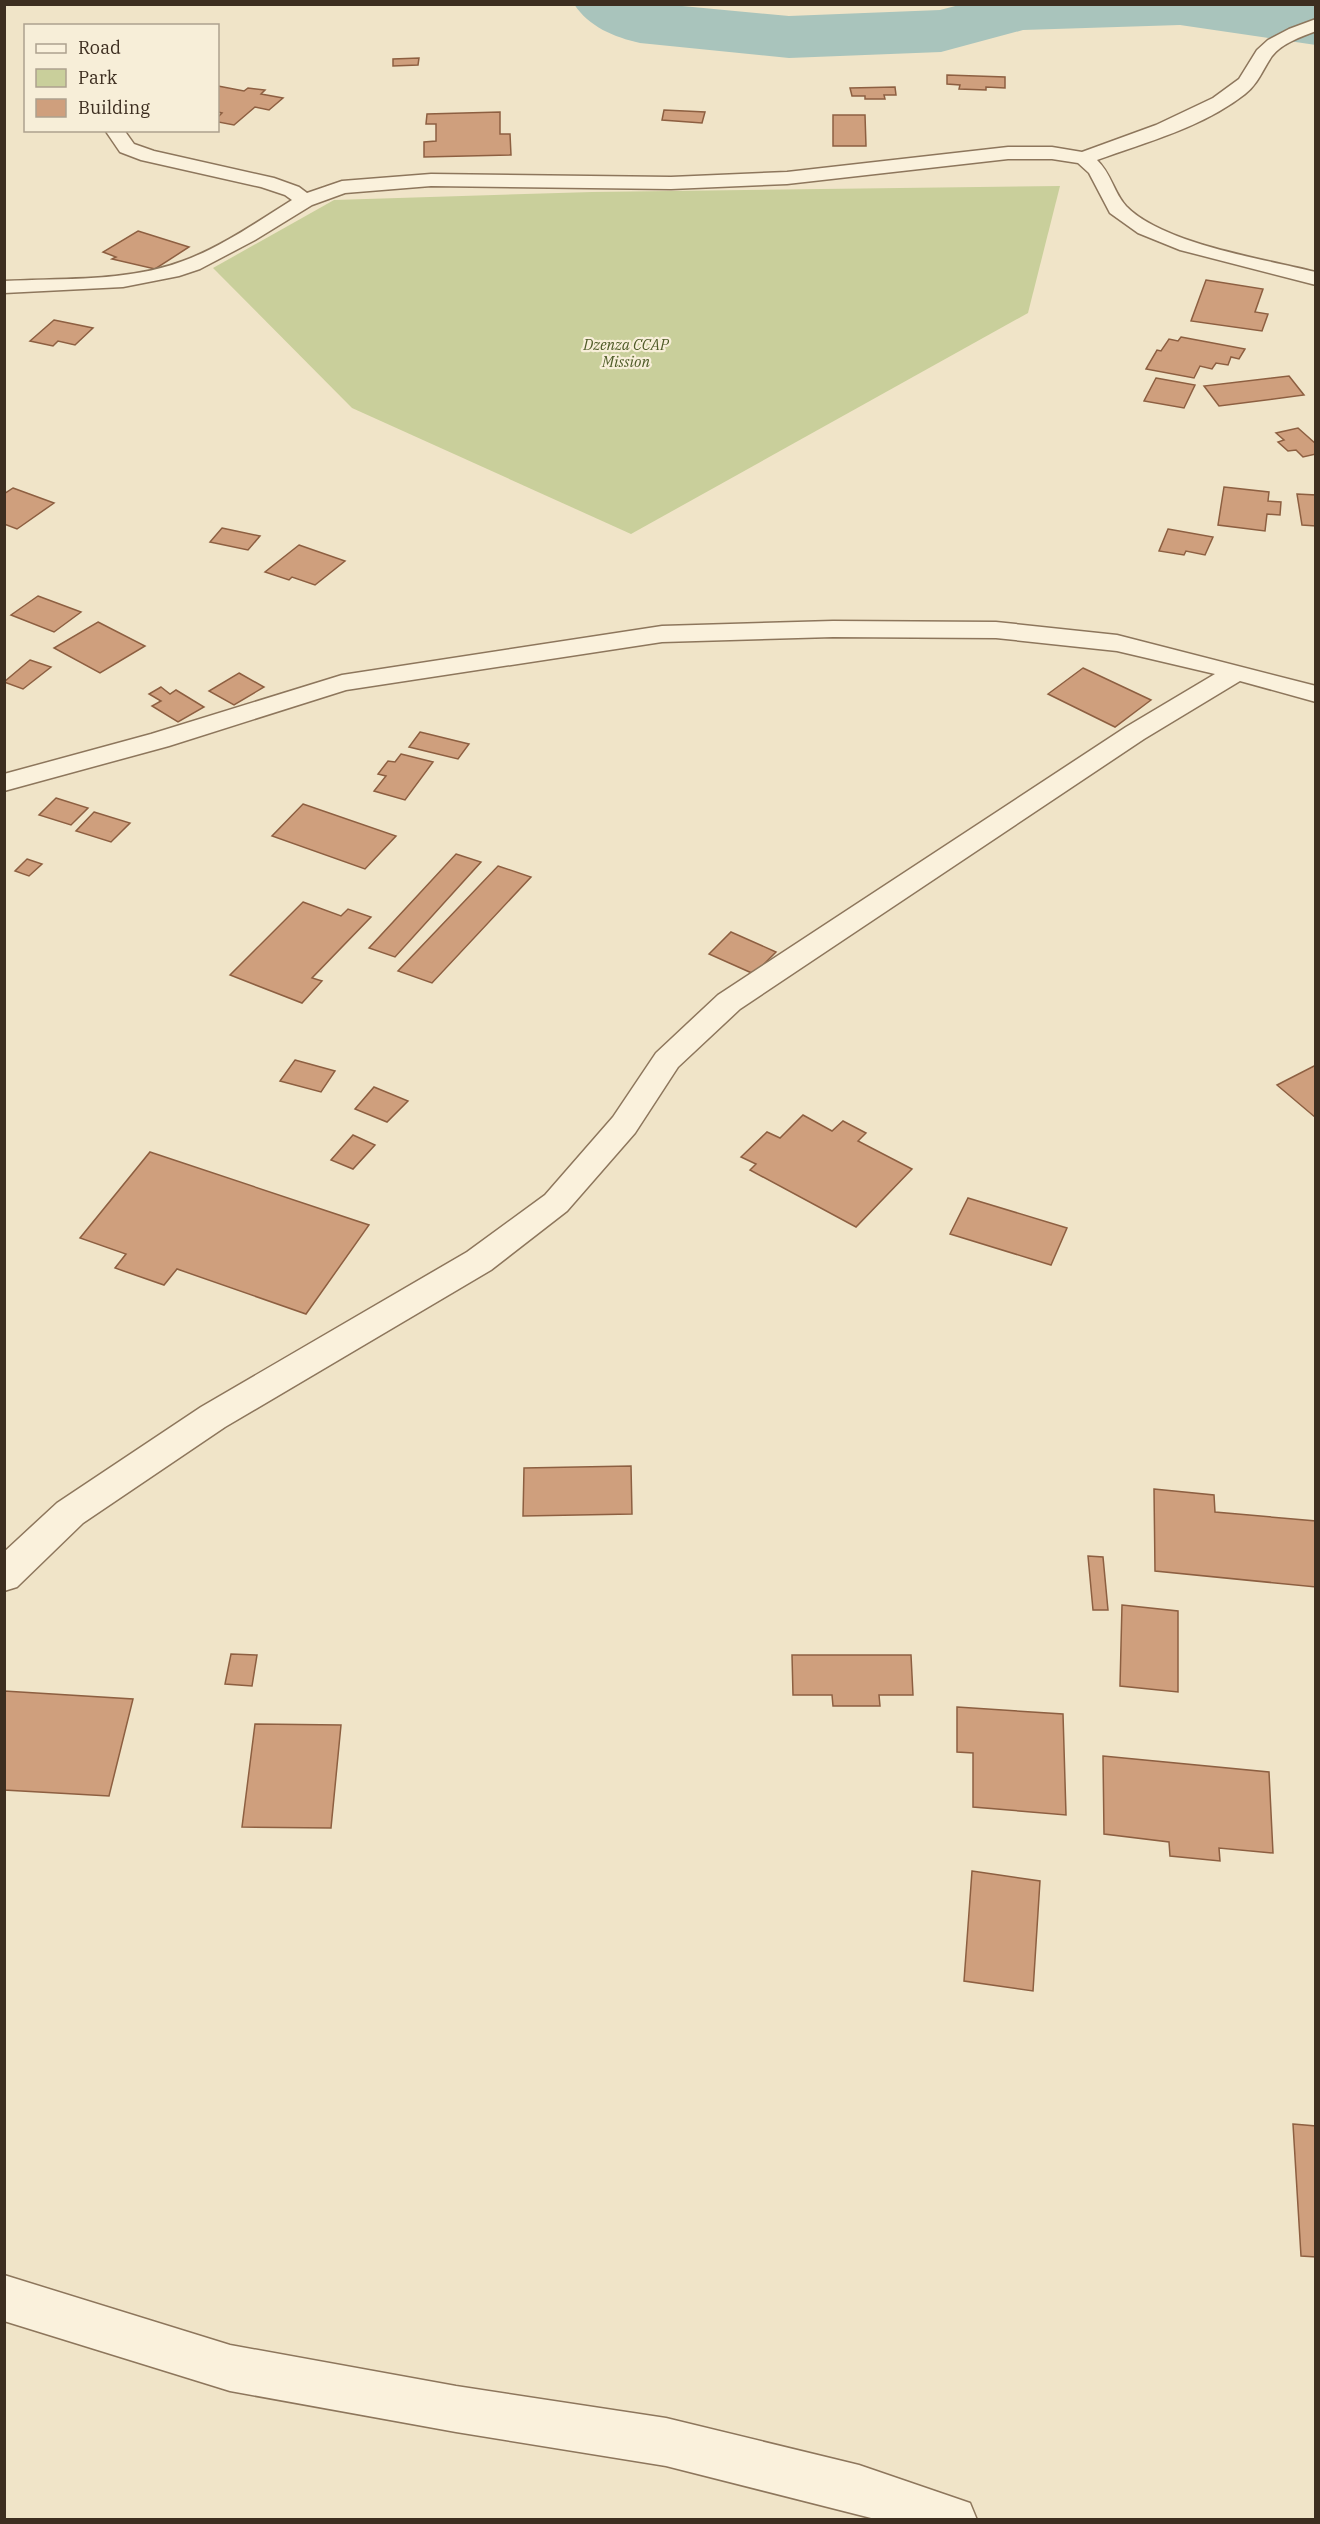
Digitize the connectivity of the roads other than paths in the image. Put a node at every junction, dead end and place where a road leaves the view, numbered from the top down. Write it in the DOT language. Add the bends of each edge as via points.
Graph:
graph roads {
  1 [pos="1316,24"];
  2 [pos="115,132"];
  3 [pos="1084,158"];
  4 [pos="305,201"];
  5 [pos="1316,279"];
  6 [pos="4,287"];
  7 [pos="1237,672"];
  8 [pos="1316,694"];
  9 [pos="4,783"];
  10 [pos="4,1576"];
  11 [pos="4,2298"];
  12 [pos="953,2520"];
  1 -- 3 [label="street" via="1284,38 1265,52 1239,90 1212,106"];
  2 -- 4 [label="street" via="127,148 148,156 267,182 292,191"];
  3 -- 4 [label="street" via="1008,153 787,178 671,183 431,180 342,187"];
  3 -- 5 [label="street" via="1097,170 1118,209 1145,229 1187,246"];
  4 -- 6 [label="street" via="239,241 172,272 123,281"];
  7 -- 8 [label="street"];
  7 -- 9 [label="street" via="1117,643 996,630 662,634 342,683 160,740"];
  7 -- 10 [label="street" via="1115,746 729,1002 667,1060 624,1125 556,1203 479,1262 213,1417 70,1513"];
  11 -- 12 [label="street" via="230,2368 666,2442 859,2489"];
}
